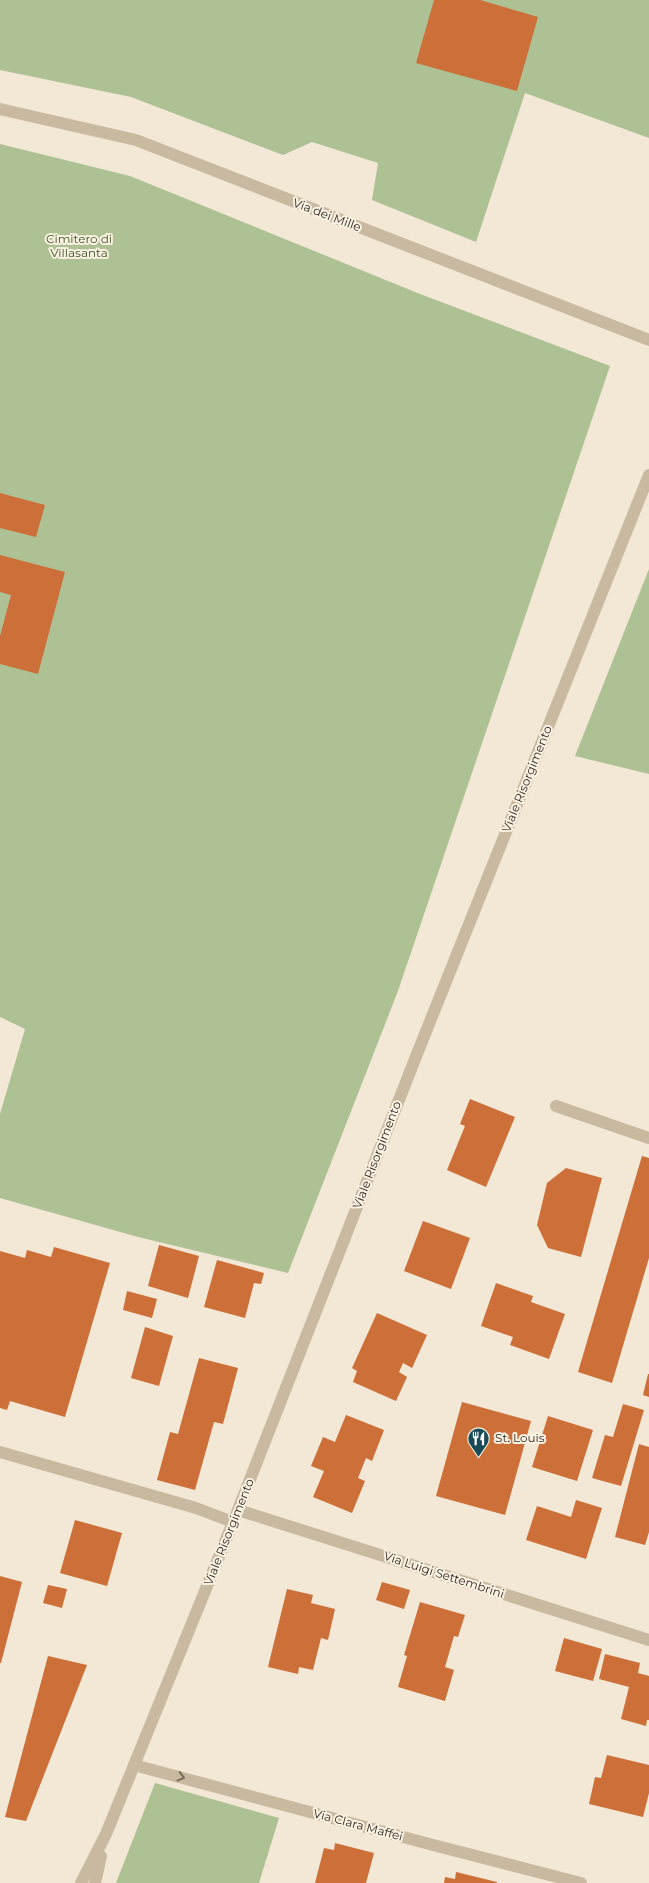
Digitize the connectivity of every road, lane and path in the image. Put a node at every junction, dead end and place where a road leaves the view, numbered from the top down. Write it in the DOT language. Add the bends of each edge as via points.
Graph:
graph roads {
  1 [pos="0,109"];
  2 [pos="649,340"];
  3 [pos="649,475"];
  4 [pos="556,1106"];
  5 [pos="649,1138"];
  6 [pos="0,1452"];
  7 [pos="236,1516"];
  8 [pos="649,1640"];
  9 [pos="134,1765"];
  10 [pos="106,1834"];
  11 [pos="82,1883"];
  12 [pos="94,1883"];
  13 [pos="581,1883"];
  1 -- 2 [label="street, Via dei Mille" via="136,140"];
  3 -- 7 [label="street, Viale Risorgimento"];
  4 -- 5 [label="street"];
  6 -- 7 [label="street, Via Luigi Settembrini" via="196,1508"];
  7 -- 8 [label="street, Via Luigi Settembrini"];
  7 -- 9 [label="street, Viale Risorgimento"];
  9 -- 10 [label="street, Viale Risorgimento"];
  9 -- 13 [label="street, Via Clara Maffei, one-way"];
  10 -- 11 [label="street, Viale Risorgimento"];
  10 -- 12 [label="street, Viale Risorgimento"];
}
